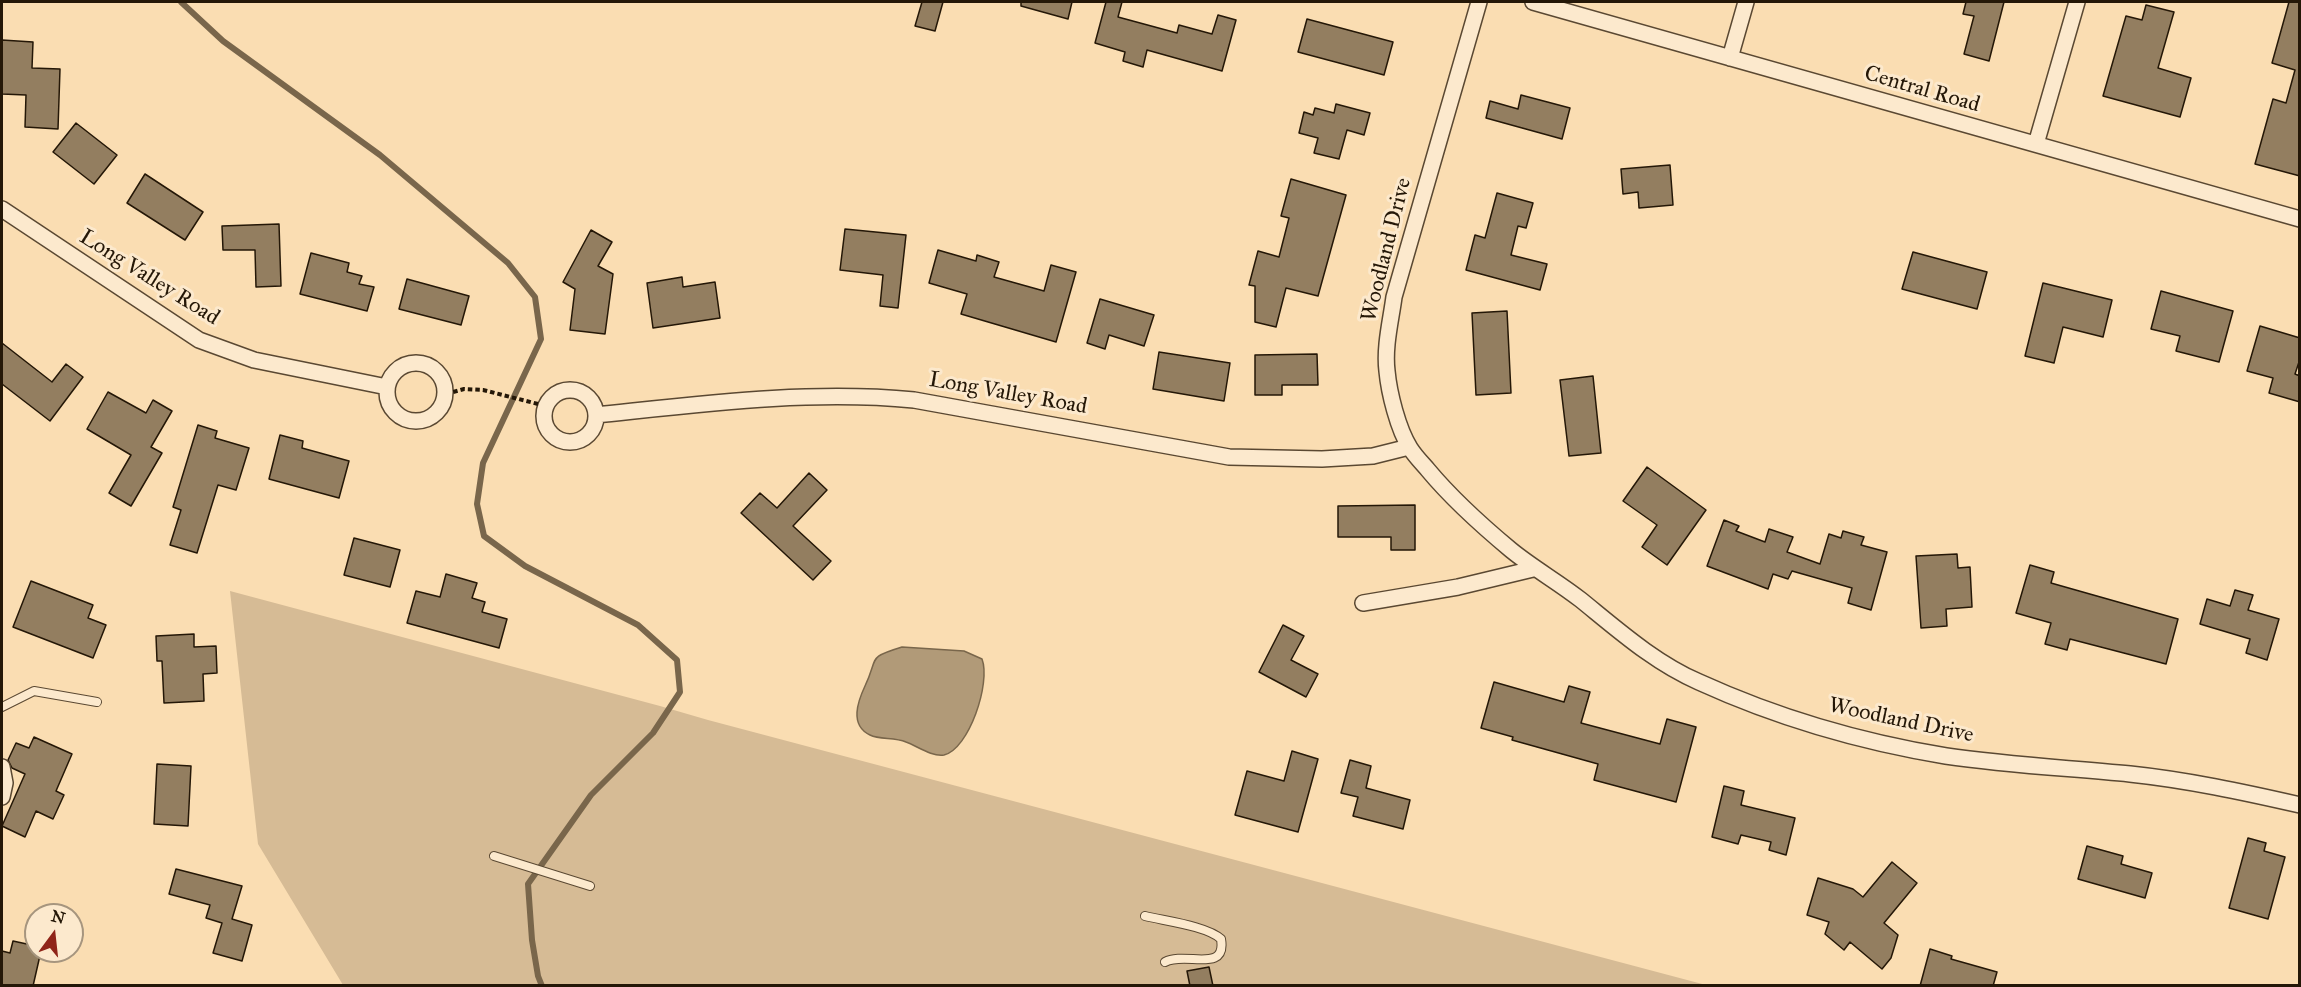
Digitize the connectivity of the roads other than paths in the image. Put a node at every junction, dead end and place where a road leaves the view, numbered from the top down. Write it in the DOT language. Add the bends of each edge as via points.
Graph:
graph roads {
  1 [pos="1479,2"];
  2 [pos="1533,2"];
  3 [pos="1746,2"];
  4 [pos="2076,2"];
  5 [pos="1730,58"];
  6 [pos="2036,144"];
  7 [pos="2,209"];
  8 [pos="2300,219"];
  9 [pos="387,387"];
  10 [pos="596,415"];
  11 [pos="1409,447"];
  12 [pos="1533,569"];
  13 [pos="1363,603"];
  14 [pos="97,702"];
  15 [pos="2,706"];
  16 [pos="2,767"];
  17 [pos="2,797"];
  18 [pos="2300,805"];
  19 [pos="494,856"];
  20 [pos="590,886"];
  21 [pos="1146,916"];
  22 [pos="1165,962"];
  1 -- 11 [label="street, Woodland Drive" via="1394,297 1387,370 1395,410"];
  2 -- 5 [label="street, Central Road"];
  3 -- 5 [label="street"];
  4 -- 6 [label="street"];
  5 -- 6 [label="street, Central Road"];
  6 -- 8 [label="street, Central Road"];
  7 -- 9 [label="street, Long Valley Road" via="199,339 255,360"];
  9 -- 9 [label="street" via="391,407 406,420 416,422 435,415 446,394 445,384 434,368 415,363 397,370"];
  10 -- 10 [label="street" via="592,430 570,441 554,436 539,404 558,393 575,390 590,398"];
  10 -- 11 [label="street, Long Valley Road" via="843,395 914,400 1229,457 1322,459 1373,456"];
  11 -- 12 [label="street, Woodland Drive" via="1447,493"];
  12 -- 13 [label="street"];
  12 -- 18 [label="street, Woodland Drive" via="1671,668 1696,682 1806,724 1946,756 2131,774"];
  14 -- 15 [label="lane" via="34,691"];
  16 -- 17 [label="street"];
  19 -- 20 [label="lane"];
  21 -- 22 [label="lane" via="1205,930 1221,939 1217,958 1176,957"];
}
